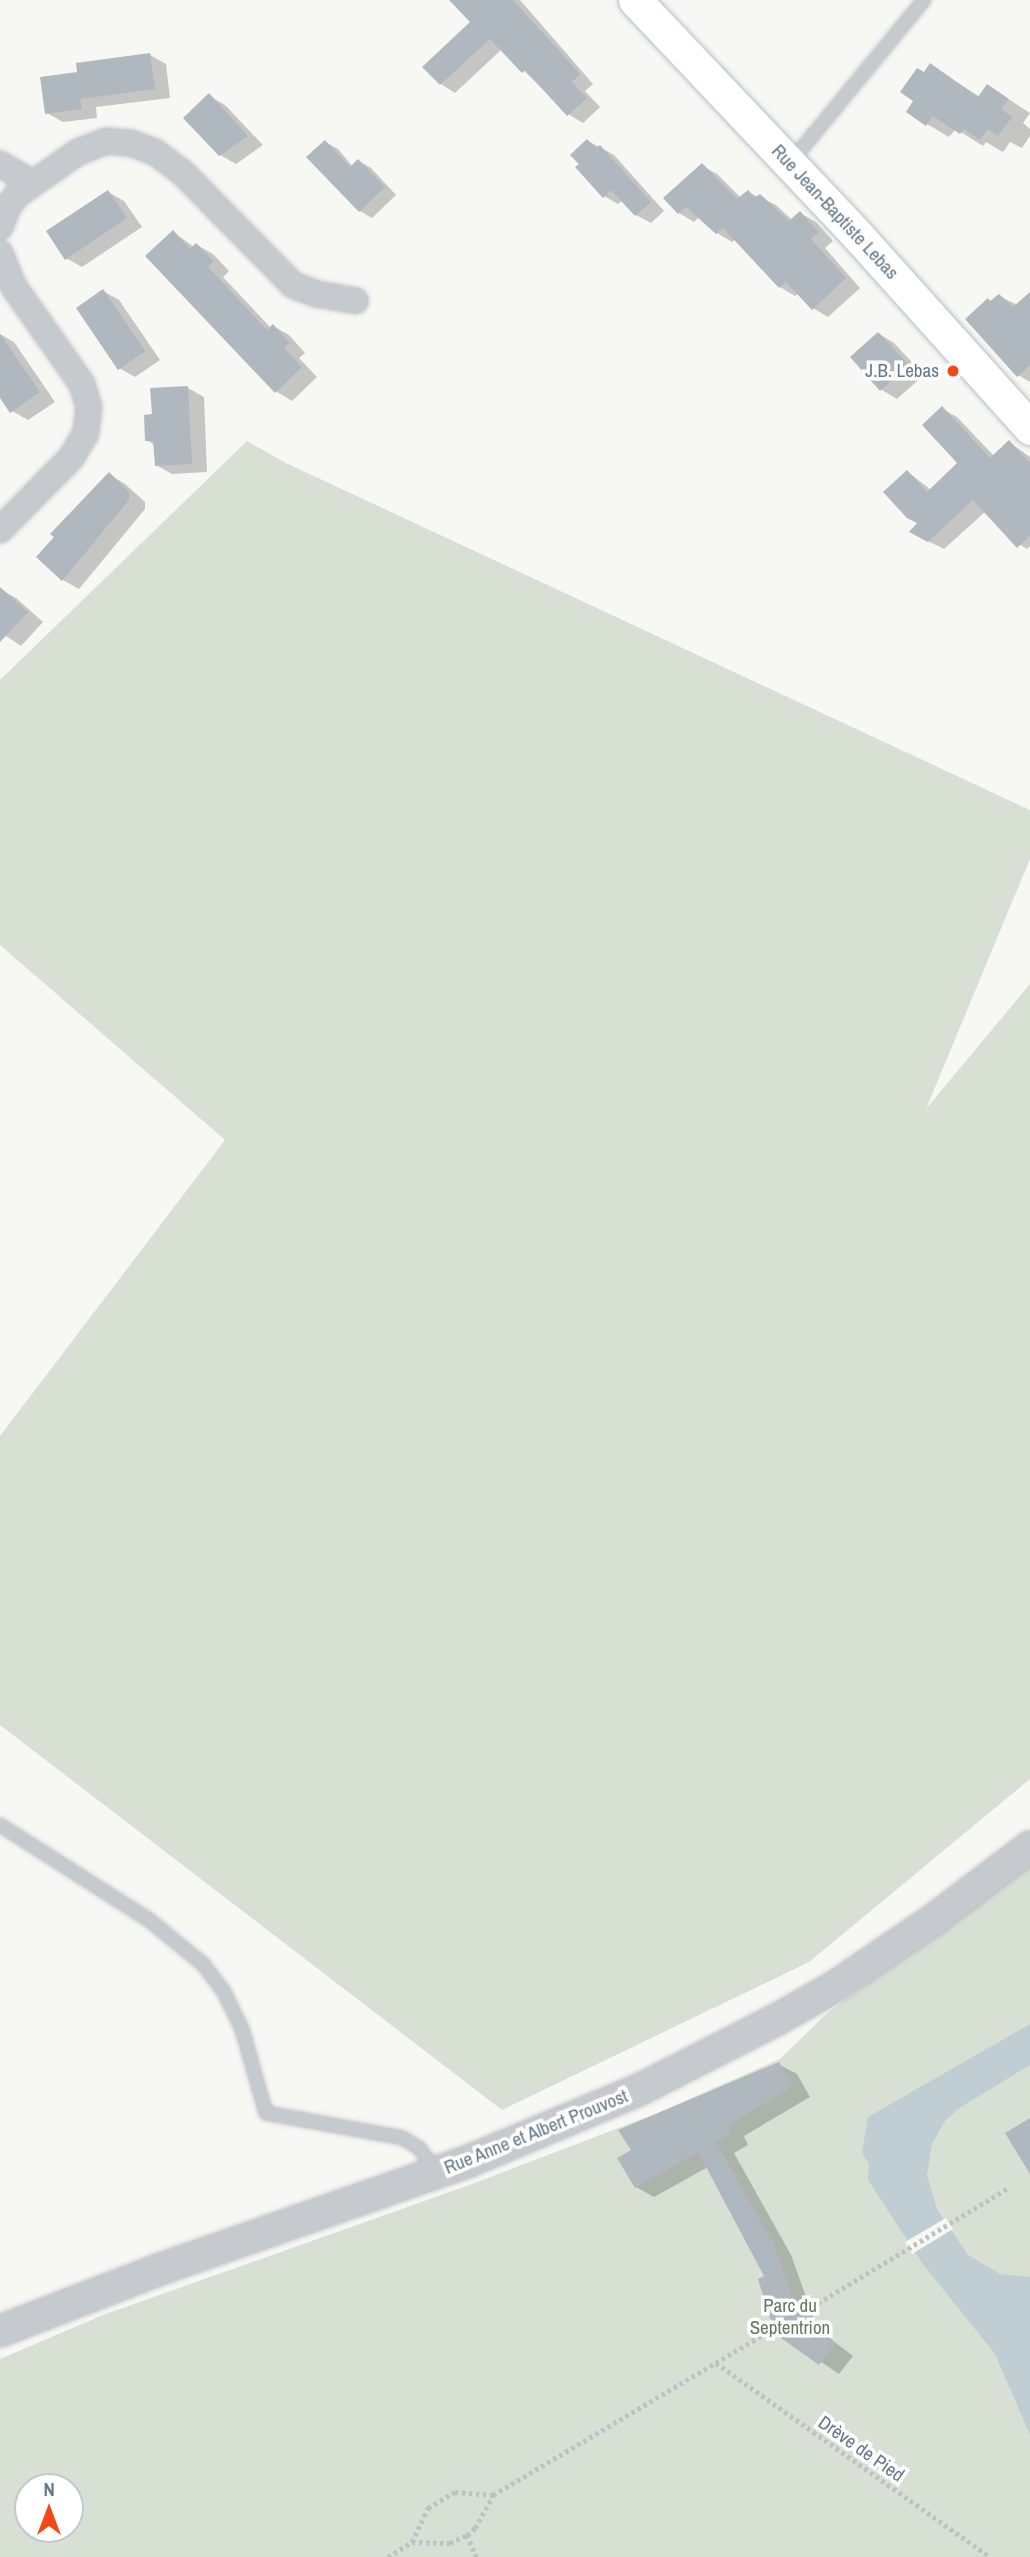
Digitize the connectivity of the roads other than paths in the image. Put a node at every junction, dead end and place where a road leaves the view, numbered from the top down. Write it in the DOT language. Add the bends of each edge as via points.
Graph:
graph roads {
  1 [pos="635,0"];
  2 [pos="924,0"];
  3 [pos="790,163"];
  4 [pos="0,164"];
  5 [pos="32,183"];
  6 [pos="0,227"];
  7 [pos="0,253"];
  8 [pos="355,301"];
  9 [pos="1026,417"];
  10 [pos="0,530"];
  11 [pos="0,1825"];
  12 [pos="1030,1847"];
  13 [pos="438,2172"];
  14 [pos="0,2331"];
  1 -- 3 [label="main road, Rue Jean-Baptiste Lebas"];
  2 -- 3 [label="lane"];
  3 -- 9 [label="main road, Rue Jean-Baptiste Lebas"];
  4 -- 5 [label="street"];
  5 -- 6 [label="street" via="9,205"];
  5 -- 8 [label="street" via="99,143 120,140 143,147 182,172 284,278 305,291"];
  7 -- 10 [label="street" via="14,287 82,384 89,407 86,433 71,458"];
  11 -- 13 [label="lane" via="166,1931 203,1964 224,1992 242,2029 266,2113 403,2138 419,2148"];
  12 -- 13 [label="street, Rue Anne et Albert Prouvost" via="900,1944 785,2015 609,2104"];
  13 -- 14 [label="street, Rue Anne et Albert Prouvost"];
}
